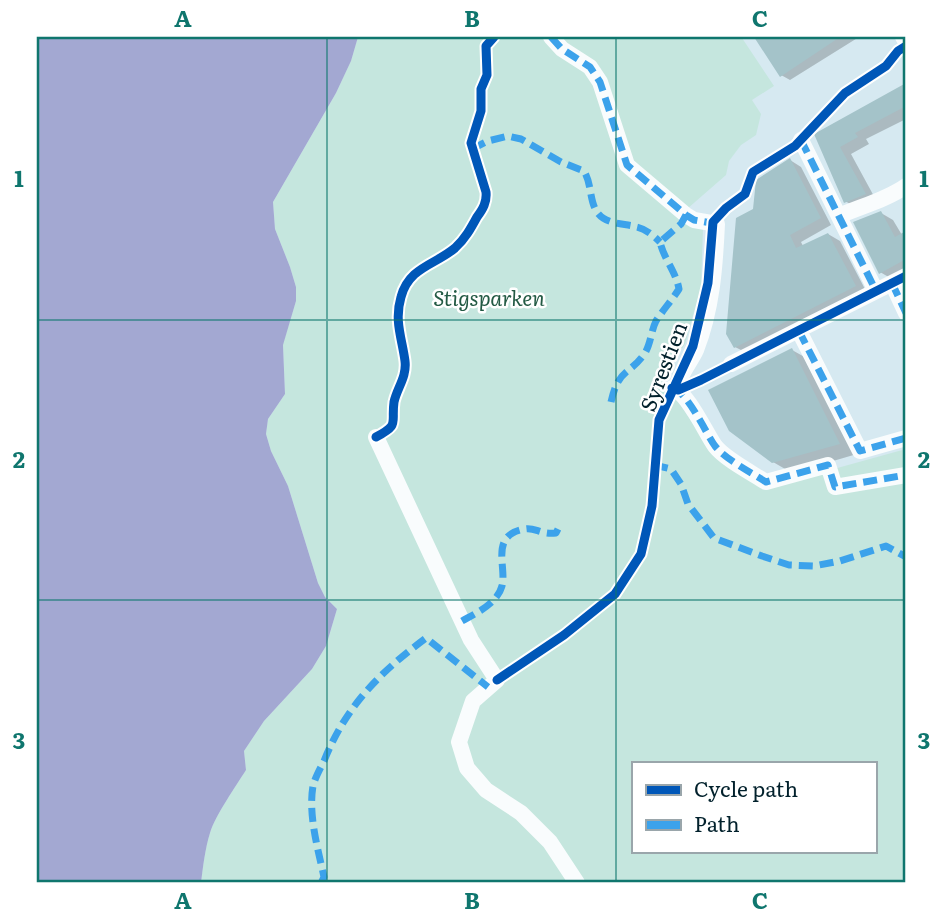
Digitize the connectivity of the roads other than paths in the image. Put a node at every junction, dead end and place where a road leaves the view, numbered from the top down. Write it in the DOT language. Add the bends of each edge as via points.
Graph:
graph roads {
  1 [pos="551,37"];
  2 [pos="903,37"];
  3 [pos="906,42"];
  4 [pos="801,139"];
  5 [pos="906,186"];
  6 [pos="839,216"];
  7 [pos="899,279"];
  8 [pos="876,291"];
  9 [pos="906,313"];
  10 [pos="799,331"];
  11 [pos="731,364"];
  12 [pos="376,437"];
  13 [pos="906,438"];
  14 [pos="906,475"];
  15 [pos="577,883"];
  1 -- 14 [label="street" via="590,67 600,82 627,165 686,215 718,224 713,290 696,351 675,389 717,449 766,482 828,465 835,487"];
  2 -- 3 [label="street"];
  4 -- 6 [label="street"];
  5 -- 6 [label="street" via="891,197"];
  6 -- 8 [label="street"];
  7 -- 8 [label="street"];
  7 -- 9 [label="street"];
  8 -- 10 [label="street"];
  10 -- 11 [label="street"];
  10 -- 13 [label="street" via="860,451"];
  12 -- 15 [label="street" via="471,640 497,680 473,701 458,742 467,768 486,790 521,813 550,842"];
}
